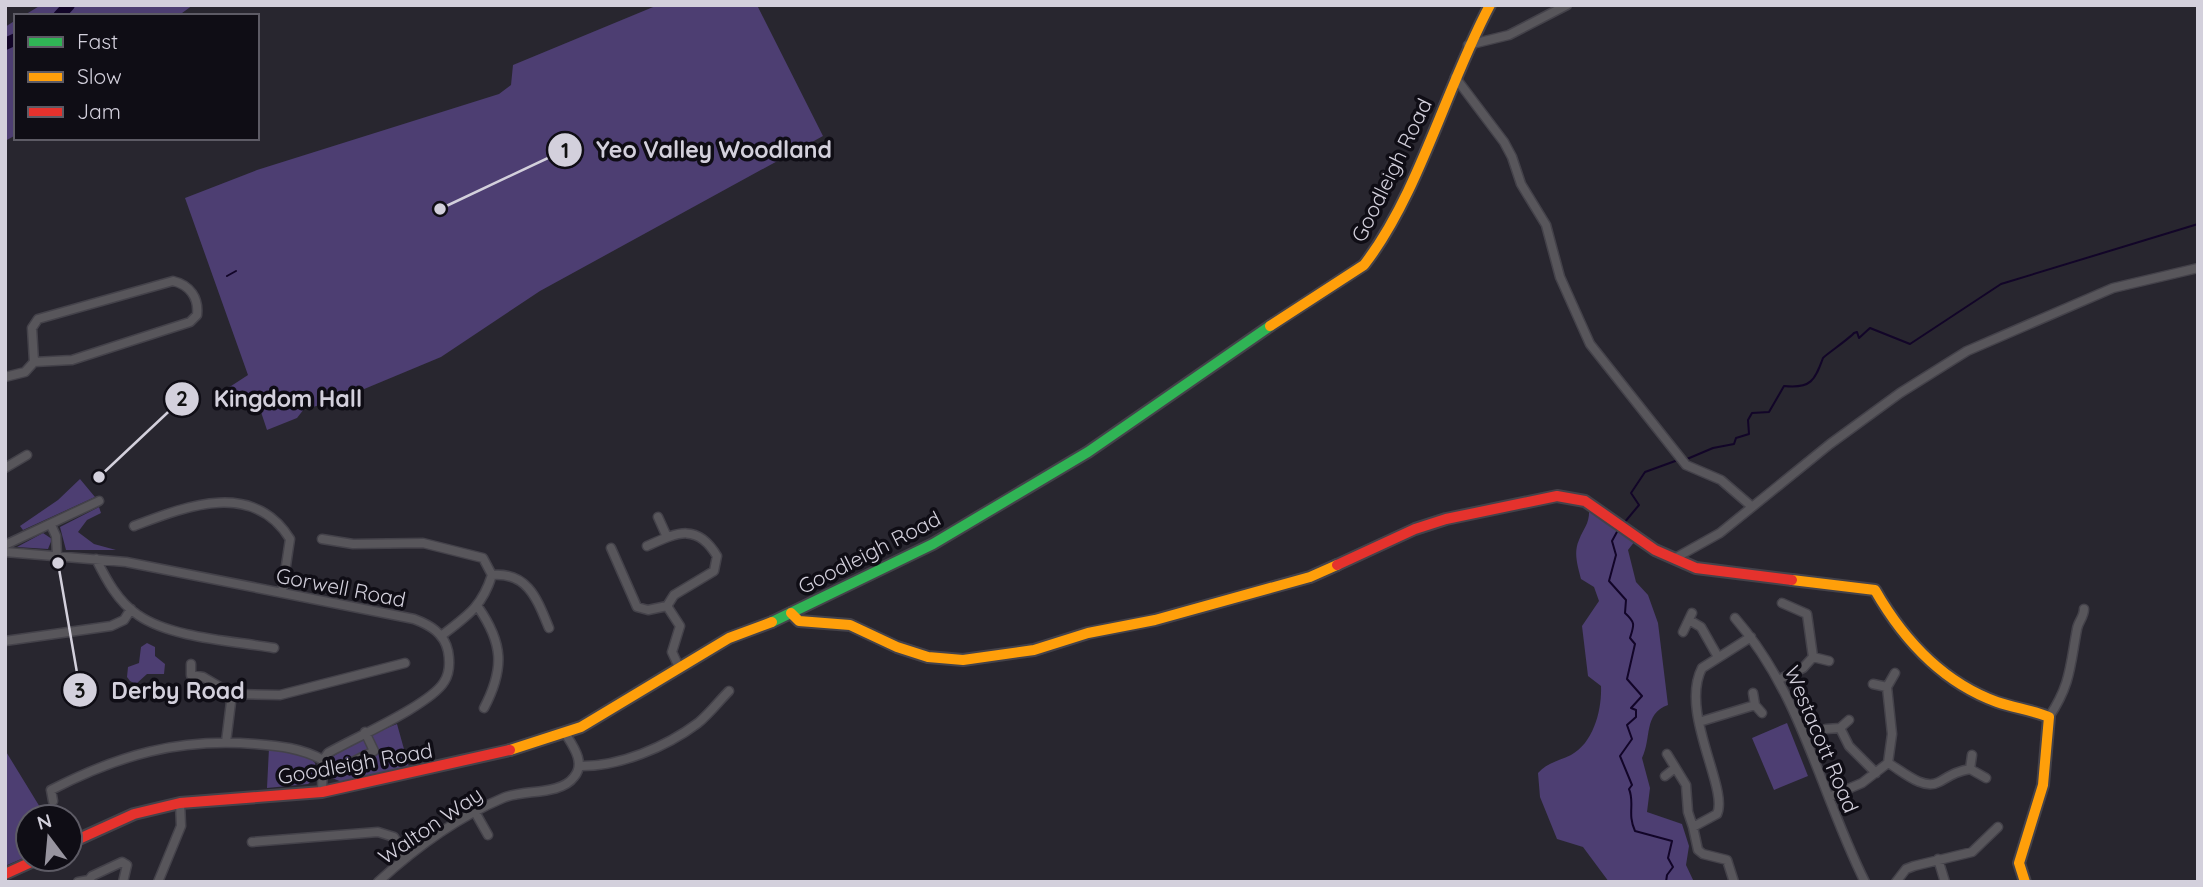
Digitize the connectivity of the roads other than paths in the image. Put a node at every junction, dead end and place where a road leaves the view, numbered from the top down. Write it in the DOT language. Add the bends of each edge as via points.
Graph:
graph roads {
  1 [pos="1490,5"];
  2 [pos="1567,5"];
  3 [pos="1468,45"];
  4 [pos="1455,77"];
  5 [pos="2198,268"];
  6 [pos="34,362"];
  7 [pos="5,377"];
  8 [pos="27,456"];
  9 [pos="5,468"];
  10 [pos="99,501"];
  11 [pos="1750,505"];
  12 [pos="658,517"];
  13 [pos="51,525"];
  14 [pos="134,526"];
  15 [pos="667,537"];
  16 [pos="322,539"];
  17 [pos="5,545"];
  18 [pos="646,546"];
  19 [pos="611,548"];
  20 [pos="5,552"];
  21 [pos="57,555"];
  22 [pos="1677,557"];
  23 [pos="96,559"];
  24 [pos="492,575"];
  25 [pos="623,576"];
  26 [pos="611,580"];
  27 [pos="282,592"];
  28 [pos="1782,603"];
  29 [pos="667,606"];
  30 [pos="478,607"];
  31 [pos="2084,609"];
  32 [pos="131,610"];
  33 [pos="791,613"];
  34 [pos="1735,618"];
  35 [pos="549,628"];
  36 [pos="1683,632"];
  37 [pos="441,636"];
  38 [pos="1751,637"];
  39 [pos="5,641"];
  40 [pos="274,648"];
  41 [pos="1718,657"];
  42 [pos="1813,657"];
  43 [pos="1829,661"];
  44 [pos="405,663"];
  45 [pos="191,664"];
  46 [pos="678,667"];
  47 [pos="1895,673"];
  48 [pos="1780,678"];
  49 [pos="1873,684"];
  50 [pos="1887,687"];
  51 [pos="729,691"];
  52 [pos="1753,693"];
  53 [pos="232,694"];
  54 [pos="1755,705"];
  55 [pos="484,708"];
  56 [pos="1762,713"];
  57 [pos="2049,717"];
  58 [pos="1849,720"];
  59 [pos="1699,722"];
  60 [pos="1840,728"];
  61 [pos="1826,729"];
  62 [pos="365,732"];
  63 [pos="565,733"];
  64 [pos="226,742"];
  65 [pos="1667,754"];
  66 [pos="1972,755"];
  67 [pos="323,760"];
  68 [pos="351,763"];
  69 [pos="1888,763"];
  70 [pos="579,766"];
  71 [pos="1675,768"];
  72 [pos="1970,769"];
  73 [pos="1876,773"];
  74 [pos="1665,776"];
  75 [pos="1986,778"];
  76 [pos="322,792"];
  77 [pos="1829,797"];
  78 [pos="53,801"];
  79 [pos="180,803"];
  80 [pos="475,812"];
  81 [pos="1693,827"];
  82 [pos="1998,827"];
  83 [pos="488,835"];
  84 [pos="84,837"];
  85 [pos="1989,837"];
  86 [pos="252,842"];
  87 [pos="1997,844"];
  88 [pos="406,858"];
  89 [pos="1938,859"];
  90 [pos="91,881"];
  91 [pos="78,882"];
  92 [pos="123,882"];
  93 [pos="158,882"];
  94 [pos="378,882"];
  95 [pos="1734,882"];
  96 [pos="1865,882"];
  97 [pos="1896,882"];
  98 [pos="1945,882"];
  99 [pos="2025,882"];
  1 -- 3 [label="street, Goodleigh Road"];
  2 -- 3 [label="street" via="1509,34"];
  3 -- 4 [label="street, Goodleigh Road"];
  4 -- 11 [label="street" via="1512,157 1526,194 1546,225 1559,277 1590,344 1682,459 1721,480"];
  4 -- 33 [label="street, Goodleigh Road" via="1400,206 1377,250 1355,272 1088,452 933,544"];
  5 -- 11 [label="street" via="2113,288 1967,351 1900,393"];
  6 -- 6 [label="street" via="32,328 38,319 173,281 195,297 197,315 183,326 72,360"];
  6 -- 7 [label="street" via="25,372"];
  8 -- 9 [label="street"];
  10 -- 13 [label="street"];
  11 -- 22 [label="street" via="1720,533"];
  12 -- 15 [label="street"];
  13 -- 17 [label="street"];
  13 -- 21 [label="street"];
  14 -- 27 [label="street" via="207,501 261,512 290,538"];
  15 -- 18 [label="street"];
  15 -- 29 [label="street" via="680,533 703,538 718,561 714,571 674,595"];
  16 -- 24 [label="street" via="353,544 423,543 483,558"];
  19 -- 25 [label="street"];
  20 -- 21 [label="street, Gorwell Road"];
  21 -- 23 [label="street, Gorwell Road"];
  22 -- 33 [label="street" via="1655,550 1585,501 1558,496 1446,519 1310,577 1034,650 963,660 920,655 850,625 799,621"];
  22 -- 57 [label="street" via="1682,564 1696,568 1875,590 1896,626 1951,677 1991,700"];
  23 -- 27 [label="street, Gorwell Road"];
  23 -- 32 [label="street" via="108,583"];
  24 -- 30 [label="street"];
  24 -- 35 [label="street" via="522,580 534,592"];
  25 -- 26 [label="street"];
  25 -- 29 [label="street" via="637,607"];
  27 -- 37 [label="street, Gorwell Road" via="414,619"];
  28 -- 42 [label="street" via="1807,614"];
  29 -- 46 [label="street" via="680,626 672,652"];
  30 -- 37 [label="street"];
  30 -- 55 [label="street" via="493,632 499,660 495,687"];
  31 -- 57 [label="street" via="2068,683"];
  32 -- 39 [label="street" via="111,626"];
  32 -- 40 [label="street" via="183,632"];
  33 -- 46 [label="street, Goodleigh Road" via="729,638"];
  34 -- 38 [label="street, Westacott Road"];
  36 -- 41 [label="street" via="1690,617"];
  37 -- 62 [label="street" via="449,670 438,690"];
  38 -- 41 [label="street"];
  38 -- 48 [label="street, Westacott Road"];
  41 -- 59 [label="street" via="1699,672"];
  42 -- 43 [label="street"];
  42 -- 48 [label="street" via="1803,668"];
  44 -- 53 [label="street" via="280,695"];
  45 -- 53 [label="street" via="190,674"];
  46 -- 63 [label="street, Goodleigh Road"];
  47 -- 50 [label="street"];
  48 -- 77 [label="street, Westacott Road"];
  49 -- 50 [label="street"];
  50 -- 69 [label="street" via="1892,734"];
  51 -- 70 [label="street" via="698,723 668,740 623,761"];
  52 -- 54 [label="street"];
  53 -- 64 [label="street"];
  54 -- 56 [label="street"];
  54 -- 59 [label="street"];
  57 -- 99 [label="street" via="2043,785 2019,863"];
  58 -- 60 [label="street"];
  59 -- 81 [label="street" via="1721,800 1717,814"];
  60 -- 61 [label="street"];
  60 -- 73 [label="street" via="1849,746"];
  62 -- 67 [label="street"];
  62 -- 68 [label="street" via="374,751"];
  63 -- 70 [label="street"];
  63 -- 76 [label="street, Goodleigh Road" via="478,759"];
  64 -- 67 [label="street" via="303,750"];
  64 -- 78 [label="street" via="168,746 132,756 51,790"];
  65 -- 71 [label="street"];
  66 -- 72 [label="street"];
  67 -- 76 [label="street"];
  69 -- 72 [label="street" via="1925,785"];
  69 -- 73 [label="street"];
  70 -- 80 [label="street, Walton Way" via="574,779 566,783 505,797"];
  71 -- 74 [label="street"];
  71 -- 81 [label="street" via="1686,785"];
  72 -- 75 [label="street"];
  73 -- 77 [label="street"];
  76 -- 79 [label="street, Goodleigh Road"];
  77 -- 96 [label="street, Westacott Road"];
  79 -- 84 [label="street, Goodleigh Road" via="135,814"];
  79 -- 93 [label="street" via="181,826"];
  80 -- 83 [label="street"];
  80 -- 88 [label="street, Walton Way"];
  81 -- 95 [label="street" via="1703,854 1727,860"];
  82 -- 85 [label="street"];
  85 -- 87 [label="street"];
  85 -- 89 [label="street" via="1972,852"];
  86 -- 88 [label="street" via="378,832 394,837"];
  88 -- 94 [label="street, Walton Way"];
  89 -- 97 [label="street" via="1906,869"];
  89 -- 98 [label="street"];
  90 -- 91 [label="street"];
  90 -- 92 [label="street" via="92,876 122,862 127,866"];
}
